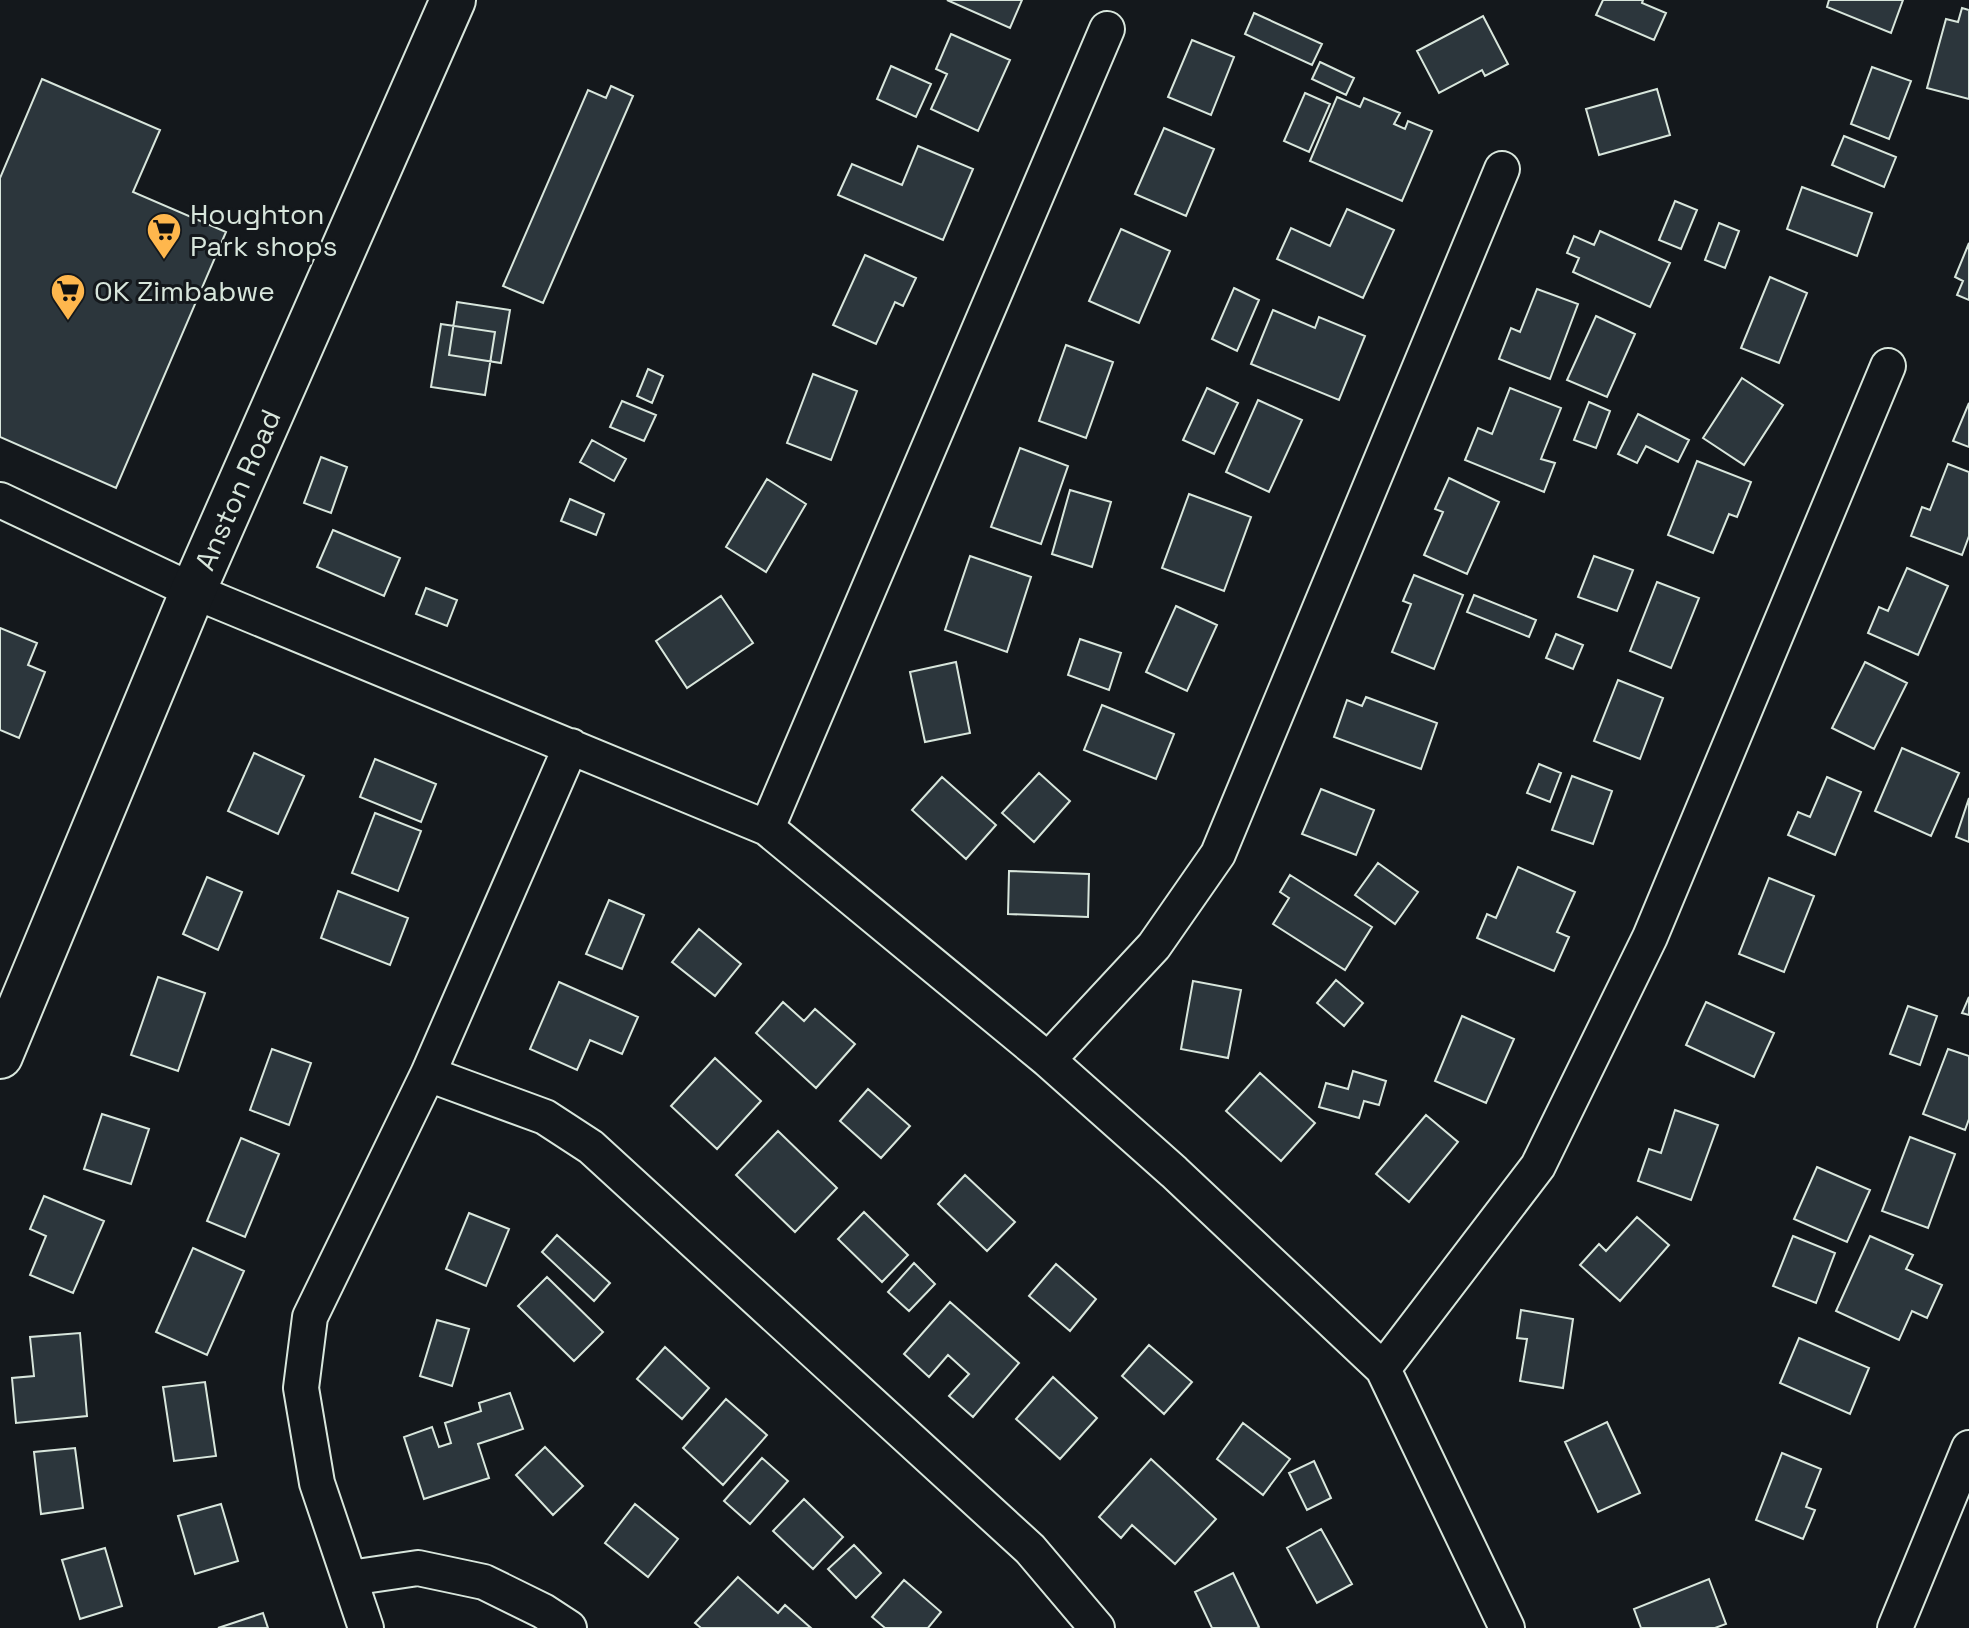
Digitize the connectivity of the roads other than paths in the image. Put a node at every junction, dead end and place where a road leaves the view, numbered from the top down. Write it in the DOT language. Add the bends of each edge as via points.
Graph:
graph roads {
  1 [pos="453,0"];
  2 [pos="1107,29"];
  3 [pos="1502,169"];
  4 [pos="1888,366"];
  5 [pos="0,500"];
  6 [pos="193,591"];
  7 [pos="571,746"];
  8 [pos="767,828"];
  9 [pos="0,1056"];
  10 [pos="1048,1060"];
  11 [pos="428,1074"];
  12 [pos="1383,1369"];
  13 [pos="1969,1448"];
  14 [pos="350,1578"];
  15 [pos="366,1628"];
  16 [pos="569,1628"];
  17 [pos="1097,1628"];
  18 [pos="1507,1628"];
  19 [pos="1895,1628"];
  1 -- 6 [label="main road, Anston Road"];
  2 -- 8 [label="street"];
  3 -- 10 [label="street" via="1218,854 1154,946"];
  4 -- 12 [label="street" via="1650,937 1538,1166"];
  5 -- 6 [label="street"];
  6 -- 7 [label="street"];
  6 -- 9 [label="main road, Anston Road"];
  7 -- 8 [label="street"];
  7 -- 11 [label="street"];
  8 -- 10 [label="street"];
  10 -- 12 [label="street"];
  11 -- 14 [label="street" via="310,1317 301,1388 317,1483"];
  11 -- 17 [label="street" via="545,1117 591,1147 1030,1549"];
  12 -- 18 [label="street"];
  13 -- 19 [label="street"];
  14 -- 15 [label="street"];
  14 -- 16 [label="street" via="418,1568 484,1582"];
}
